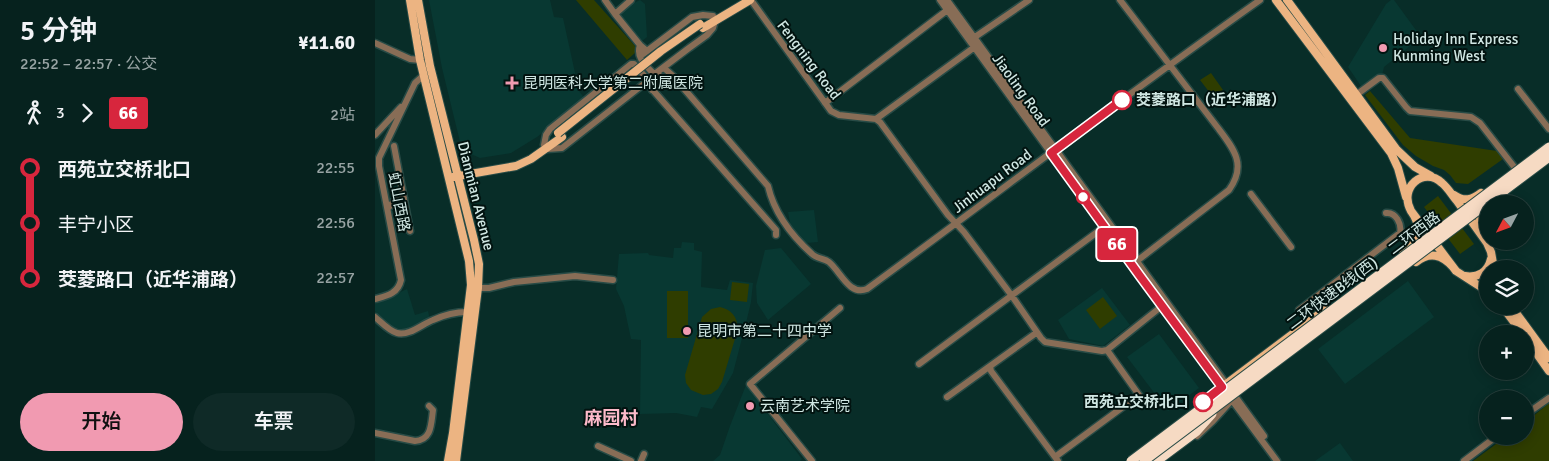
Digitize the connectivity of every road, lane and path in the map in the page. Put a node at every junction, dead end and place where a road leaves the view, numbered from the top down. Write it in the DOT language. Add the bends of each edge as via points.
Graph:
graph roads {
  1 [pos="410,0"];
  2 [pos="418,0"];
  3 [pos="605,0"];
  4 [pos="631,0"];
  5 [pos="741,0"];
  6 [pos="751,0"];
  7 [pos="940,0"];
  8 [pos="947,0"];
  9 [pos="1029,0"];
  10 [pos="1120,0"];
  11 [pos="1260,0"];
  12 [pos="1276,0"];
  13 [pos="1287,0"];
  14 [pos="949,8"];
  15 [pos="615,14"];
  16 [pos="714,19"];
  17 [pos="971,39"];
  18 [pos="375,43"];
  19 [pos="976,45"];
  20 [pos="643,54"];
  21 [pos="420,60"];
  22 [pos="1169,64"];
  23 [pos="664,68"];
  24 [pos="657,73"];
  25 [pos="424,75"];
  26 [pos="647,79"];
  27 [pos="1518,89"];
  28 [pos="652,90"];
  29 [pos="1356,96"];
  30 [pos="825,103"];
  31 [pos="404,104"];
  32 [pos="876,119"];
  33 [pos="1549,129"];
  34 [pos="375,135"];
  35 [pos="1549,142"];
  36 [pos="394,146"];
  37 [pos="545,147"];
  38 [pos="1549,148"];
  39 [pos="1053,152"];
  40 [pos="1549,156"];
  41 [pos="1549,162"];
  42 [pos="1515,168"];
  43 [pos="453,174"];
  44 [pos="1438,179"];
  45 [pos="1493,184"];
  46 [pos="1445,186"];
  47 [pos="1251,194"];
  48 [pos="1493,195"];
  49 [pos="1505,195"];
  50 [pos="404,198"];
  51 [pos="1407,201"];
  52 [pos="388,208"];
  53 [pos="1411,211"];
  54 [pos="1386,213"];
  55 [pos="956,224"];
  56 [pos="1104,227"];
  57 [pos="410,231"];
  58 [pos="1479,232"];
  59 [pos="776,235"];
  60 [pos="1291,247"];
  61 [pos="1491,252"];
  62 [pos="1492,260"];
  63 [pos="1134,263"];
  64 [pos="1453,267"];
  65 [pos="1382,268"];
  66 [pos="1460,274"];
  67 [pos="613,280"];
  68 [pos="1391,280"];
  69 [pos="1479,286"];
  70 [pos="478,288"];
  71 [pos="1012,296"];
  72 [pos="375,299"];
  73 [pos="1162,306"];
  74 [pos="840,308"];
  75 [pos="1299,310"];
  76 [pos="467,312"];
  77 [pos="1518,315"];
  78 [pos="375,317"];
  79 [pos="1036,333"];
  80 [pos="1107,350"];
  81 [pos="1534,350"];
  82 [pos="1549,358"];
  83 [pos="919,364"];
  84 [pos="990,366"];
  85 [pos="1549,371"];
  86 [pos="1243,381"];
  87 [pos="1229,392"];
  88 [pos="947,397"];
  89 [pos="1549,398"];
  90 [pos="429,406"];
  91 [pos="1534,409"];
  92 [pos="1212,414"];
  93 [pos="375,433"];
  94 [pos="1485,445"];
  95 [pos="598,446"];
  96 [pos="644,454"];
  97 [pos="1056,459"];
  98 [pos="1275,459"];
  99 [pos="448,461"];
  100 [pos="457,461"];
  101 [pos="631,461"];
  102 [pos="641,461"];
  103 [pos="812,461"];
  104 [pos="1125,461"];
  105 [pos="1131,461"];
  106 [pos="1144,461"];
  107 [pos="1151,461"];
  108 [pos="1157,461"];
  109 [pos="1164,461"];
  110 [pos="1267,461"];
  111 [pos="1282,461"];
  112 [pos="1464,461"];
  1 -- 21 [label="main road, Dianmian Avenue"];
  2 -- 43 [label="main road, Dianmian Avenue"];
  3 -- 15 [label="street"];
  4 -- 15 [label="street"];
  5 -- 16 [label="main road"];
  6 -- 16 [label="main road"];
  6 -- 30 [label="street, Fengning Road"];
  7 -- 14 [label="street, Jiaoling Road"];
  8 -- 14 [label="street, Jiaoling Road"];
  9 -- 17 [label="street"];
  10 -- 22 [label="street"];
  11 -- 22 [label="street, Jinhuapu Road"];
  12 -- 51 [label="main road" via="1391,152"];
  13 -- 29 [label="main road"];
  14 -- 17 [label="street, Jiaoling Road"];
  14 -- 30 [label="street"];
  15 -- 20 [label="street" via="640,44 639,53"];
  16 -- 20 [label="street" via="703,15 692,17"];
  16 -- 23 [label="street" via="713,28 707,34"];
  16 -- 37 [label="main road"];
  17 -- 19 [label="street, Jiaoling Road"];
  18 -- 21 [label="street" via="410,59"];
  19 -- 32 [label="street"];
  19 -- 39 [label="street, Jiaoling Road"];
  20 -- 24 [label="street" via="640,59 653,73"];
  21 -- 25 [label="main road, Dianmian Avenue"];
  22 -- 39 [label="street, Jinhuapu Road"];
  22 -- 63 [label="street" via="1233,149 1238,165 1237,176 1229,190"];
  23 -- 24 [label="street"];
  23 -- 55 [label="street, Jinhuapu Road" via="768,186 780,216 795,236 858,291 867,289"];
  24 -- 28 [label="street" via="663,80"];
  25 -- 31 [label="street, 虹山西路" via="415,83"];
  25 -- 43 [label="main road, Dianmian Avenue"];
  26 -- 28 [label="street"];
  26 -- 37 [label="street" via="562,148"];
  26 -- 37 [label="street" via="631,64 550,129"];
  27 -- 33 [label="street"];
  28 -- 59 [label="street" via="776,230"];
  29 -- 42 [label="street" via="1383,78 1410,111 1471,117 1480,122"];
  29 -- 44 [label="main road" via="1405,158 1419,170"];
  30 -- 32 [label="street, Fengning Road" via="839,115"];
  31 -- 34 [label="street"];
  31 -- 52 [label="street, 虹山西路" via="379,158"];
  32 -- 55 [label="street"];
  35 -- 42 [label="main road"];
  36 -- 50 [label="street"];
  37 -- 43 [label="main road" via="531,160 516,166"];
  38 -- 86 [label="main road, 二环西路, bridge"];
  38 -- 105 [label="highway, 二环快速B线(西), bridge"];
  39 -- 55 [label="street, Jinhuapu Road"];
  39 -- 56 [label="street, Jiaoling Road"];
  39 -- 63 [label="street, Jiaoling Road"];
  40 -- 86 [label="main road, 二环西路, bridge"];
  40 -- 106 [label="highway, bridge"];
  41 -- 49 [label="main road"];
  42 -- 45 [label="main road"];
  43 -- 70 [label="main road, Dianmian Avenue" via="475,240"];
  43 -- 76 [label="main road, Dianmian Avenue" via="469,261 471,285"];
  44 -- 46 [label="main road"];
  44 -- 51 [label="main road" via="1417,180 1409,189"];
  45 -- 46 [label="main road" via="1467,200 1457,197"];
  45 -- 48 [label="main road"];
  46 -- 58 [label="main road"];
  47 -- 60 [label="street"];
  50 -- 52 [label="street" via="395,200"];
  50 -- 57 [label="street"];
  51 -- 53 [label="main road"];
  52 -- 72 [label="street, 虹山西路" via="401,280 397,290"];
  53 -- 64 [label="main road"];
  53 -- 65 [label="main road" via="1418,227 1415,239 1411,246"];
  54 -- 75 [label="street" via="1396,212 1401,226 1397,236"];
  55 -- 71 [label="street"];
  56 -- 63 [label="street, Jiaoling Road"];
  56 -- 71 [label="street"];
  61 -- 62 [label="main road"];
  61 -- 66 [label="main road" via="1489,265 1481,274 1469,277"];
  63 -- 73 [label="street, Jiaoling Road"];
  63 -- 87 [label="street, Jiaoling Road"];
  64 -- 66 [label="main road"];
  64 -- 68 [label="main road" via="1442,257 1427,256"];
  65 -- 68 [label="main road" via="1392,269"];
  65 -- 87 [label="main road"];
  66 -- 69 [label="main road"];
  67 -- 70 [label="street" via="575,276"];
  68 -- 87 [label="main road"];
  70 -- 100 [label="main road, Dianmian Avenue"];
  71 -- 79 [label="street"];
  71 -- 83 [label="street"];
  73 -- 80 [label="street"];
  73 -- 87 [label="street, Jiaoling Road"];
  74 -- 103 [label="street" via="750,384"];
  76 -- 78 [label="street" via="452,313 405,333 392,330"];
  76 -- 99 [label="main road, Dianmian Avenue"];
  77 -- 82 [label="main road"];
  79 -- 80 [label="street" via="1045,342"];
  79 -- 84 [label="street"];
  80 -- 97 [label="street" via="1139,395"];
  81 -- 85 [label="main road"];
  84 -- 88 [label="street"];
  84 -- 97 [label="street"];
  86 -- 87 [label="main road, 二环西路"];
  87 -- 92 [label="main road"];
  87 -- 98 [label="street, Jiaoling Road"];
  87 -- 104 [label="main road" via="1203,402"];
  87 -- 109 [label="street" via="1203,431"];
  87 -- 111 [label="street, Jiaoling Road"];
  89 -- 91 [label="street"];
  90 -- 93 [label="street" via="433,410 430,430 421,440"];
  92 -- 107 [label="main road"];
  92 -- 108 [label="highway"];
  94 -- 112 [label="street"];
  95 -- 101 [label="street"];
  96 -- 102 [label="street"];
  98 -- 110 [label="street"];
}
